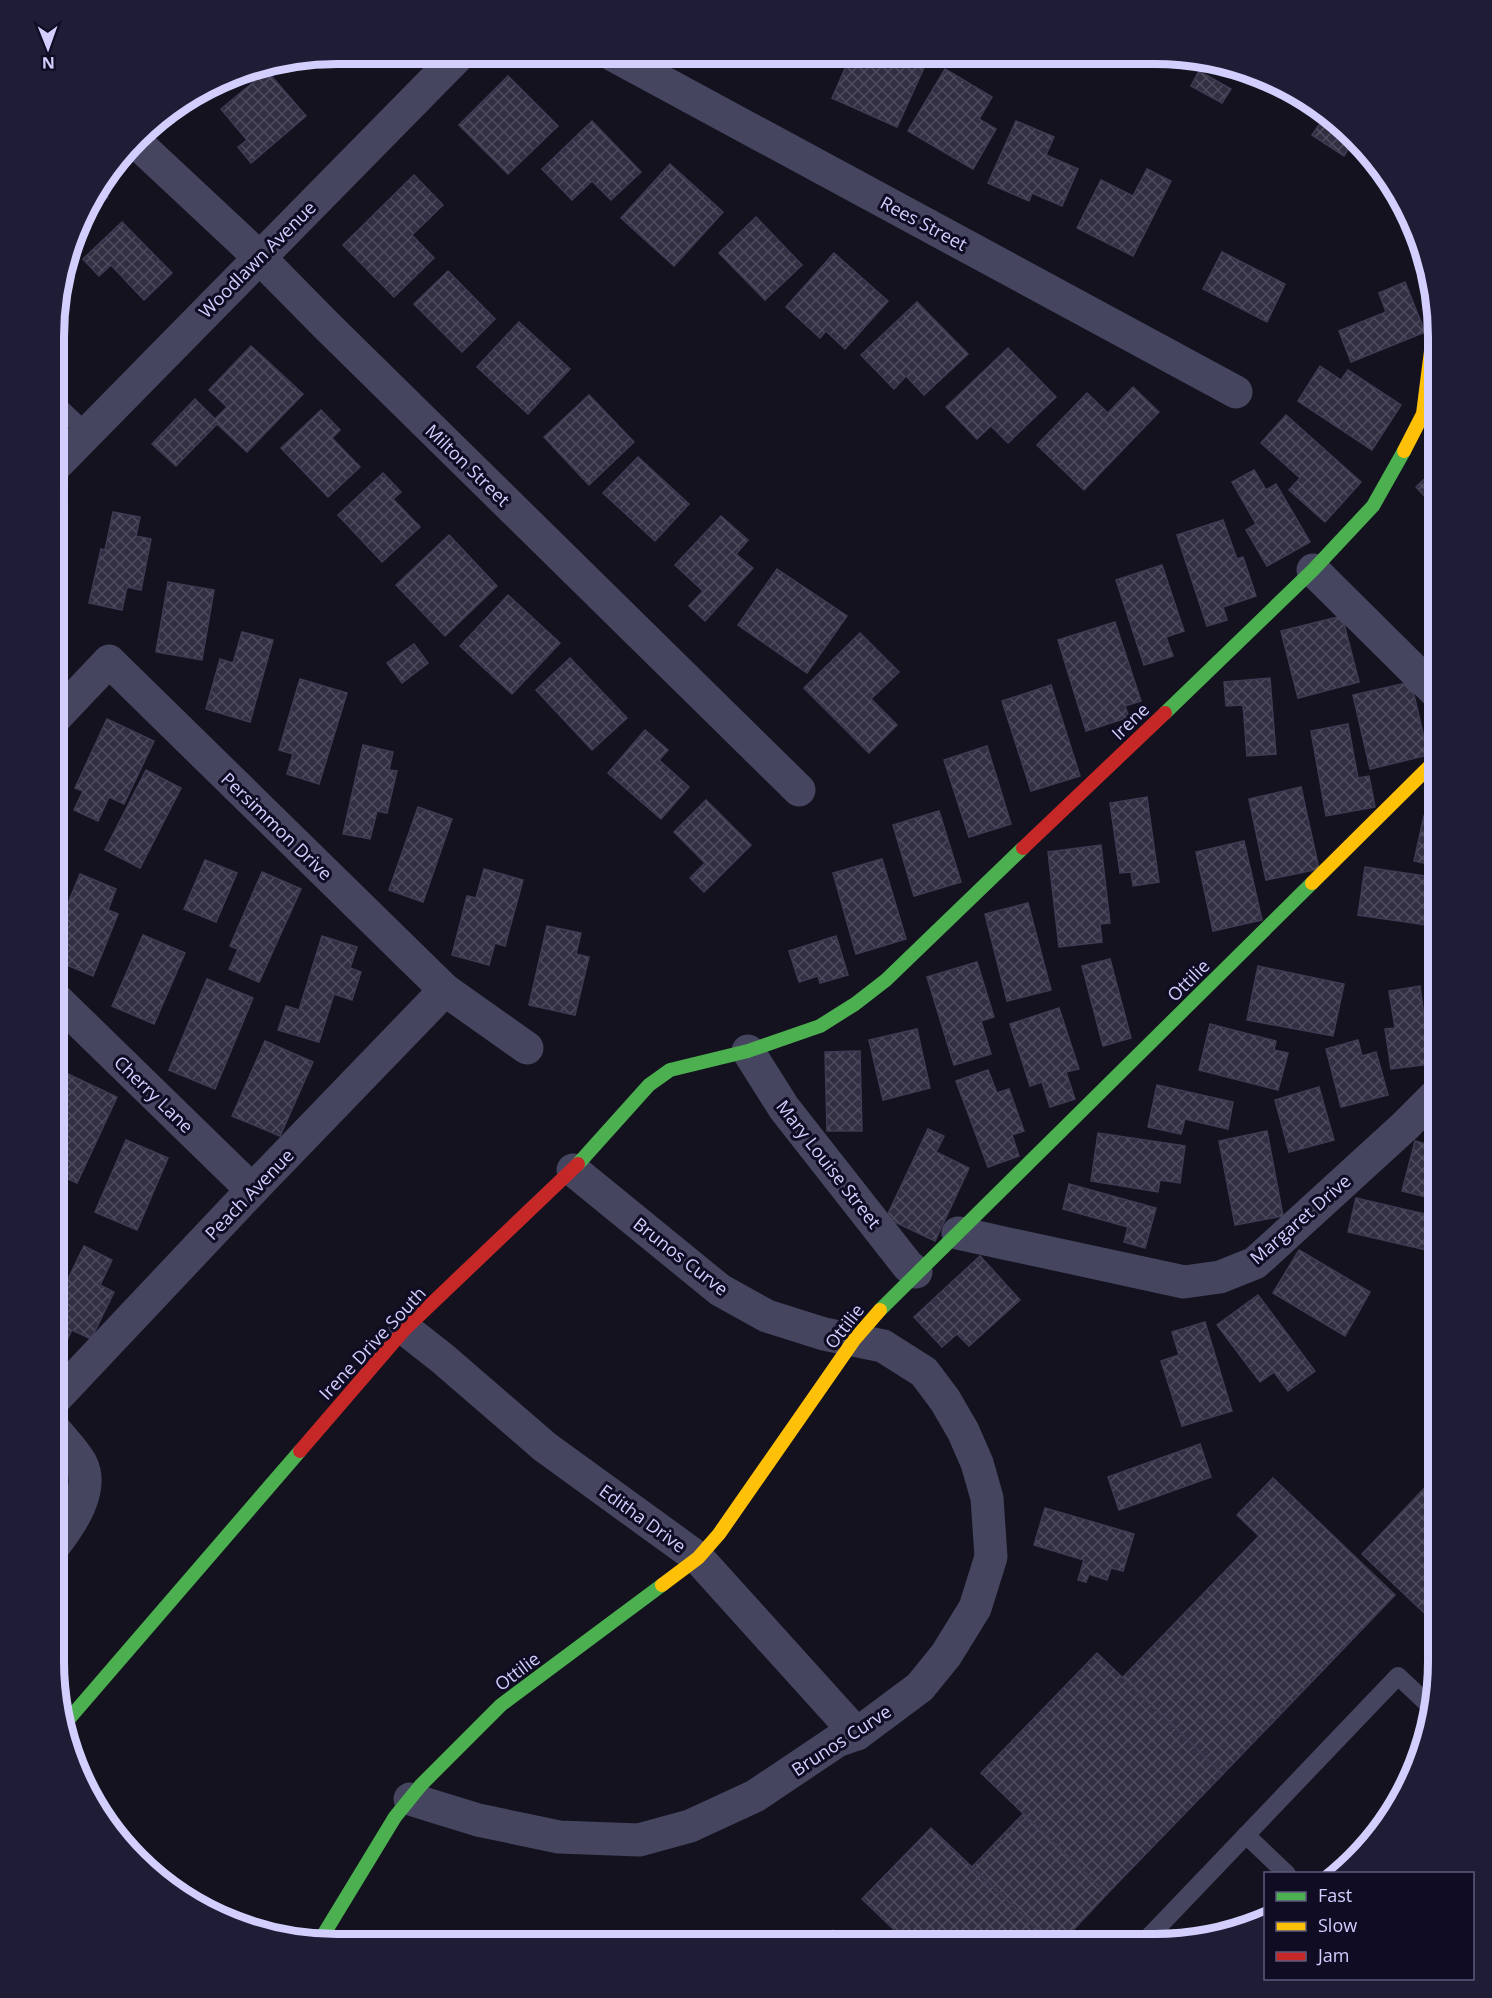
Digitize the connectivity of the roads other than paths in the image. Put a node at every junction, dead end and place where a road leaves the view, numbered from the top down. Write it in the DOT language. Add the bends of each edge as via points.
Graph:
graph roads {
  1 [pos="450,64"];
  2 [pos="630,64"];
  3 [pos="141,147"];
  4 [pos="259,257"];
  5 [pos="1428,386"];
  6 [pos="1236,392"];
  7 [pos="64,411"];
  8 [pos="87,433"];
  9 [pos="64,457"];
  10 [pos="1313,570"];
  11 [pos="1428,684"];
  12 [pos="64,709"];
  13 [pos="1428,768"];
  14 [pos="799,790"];
  15 [pos="445,990"];
  16 [pos="64,1007"];
  17 [pos="527,1048"];
  18 [pos="748,1051"];
  19 [pos="1428,1103"];
  20 [pos="573,1170"];
  21 [pos="252,1190"];
  22 [pos="958,1233"];
  23 [pos="916,1272"];
  24 [pos="405,1329"];
  25 [pos="854,1340"];
  26 [pos="64,1389"];
  27 [pos="64,1442"];
  28 [pos="64,1531"];
  29 [pos="698,1558"];
  30 [pos="1424,1701"];
  31 [pos="71,1717"];
  32 [pos="857,1734"];
  33 [pos="410,1799"];
  34 [pos="1246,1835"];
  35 [pos="1285,1872"];
  36 [pos="324,1933"];
  37 [pos="1152,1934"];
  1 -- 4 [label="street, Woodlawn Avenue"];
  2 -- 6 [label="street, Rees Street"];
  3 -- 4 [label="street, Milton Street"];
  4 -- 8 [label="street, Woodlawn Avenue"];
  4 -- 14 [label="street, Milton Street"];
  5 -- 10 [label="street, Irene" via="1423,414 1387,484 1373,506"];
  7 -- 8 [label="lane"];
  8 -- 9 [label="street, Woodlawn Avenue"];
  10 -- 11 [label="street"];
  10 -- 18 [label="street, Irene" via="886,980 820,1026"];
  12 -- 15 [label="street, Persimmon Drive" via="109,661"];
  13 -- 22 [label="street, Ottilie"];
  15 -- 17 [label="street, Persimmon Drive"];
  15 -- 21 [label="street, Peach Avenue"];
  16 -- 21 [label="street, Cherry Lane"];
  18 -- 20 [label="street, Irene Drive South" via="670,1071 648,1085"];
  18 -- 23 [label="street, Mary Louise Street" via="784,1108"];
  19 -- 22 [label="street, Margaret Drive" via="1255,1263 1220,1277 1184,1282"];
  20 -- 24 [label="street, Irene Drive South"];
  20 -- 25 [label="street, Brunos Curve" via="720,1290 767,1316"];
  21 -- 26 [label="street, Peach Avenue"];
  22 -- 23 [label="street, Ottilie"];
  23 -- 25 [label="street, Ottilie"];
  24 -- 29 [label="street, Editha Drive" via="545,1447"];
  24 -- 31 [label="street, Irene Drive South"];
  25 -- 29 [label="street, Ottilie" via="719,1534"];
  25 -- 32 [label="street, Brunos Curve" via="883,1346 924,1372 945,1400 977,1463 987,1498 991,1557 975,1608 946,1655 920,1687"];
  27 -- 28 [label="street" via="81,1464 86,1479 83,1495"];
  29 -- 32 [label="street, Editha Drive"];
  29 -- 33 [label="street, Ottilie" via="501,1705"];
  30 -- 34 [label="lane" via="1398,1676"];
  32 -- 33 [label="street, Brunos Curve" via="837,1741 755,1796 690,1826 639,1840 559,1837 478,1820"];
  33 -- 36 [label="street, Ottilie"];
  34 -- 35 [label="lane"];
  34 -- 37 [label="lane"];
}
